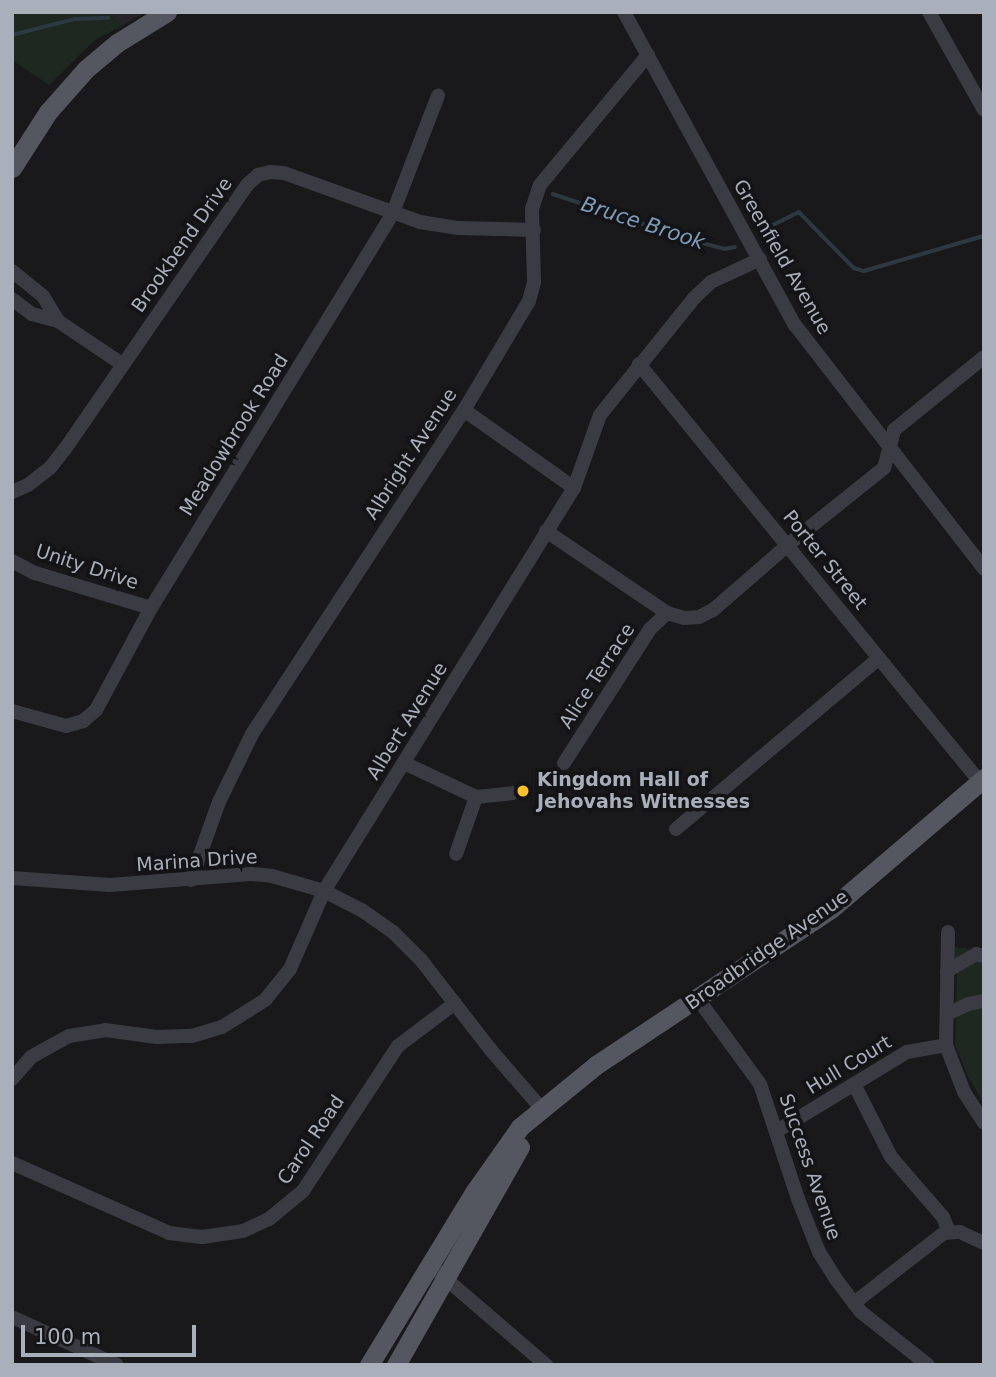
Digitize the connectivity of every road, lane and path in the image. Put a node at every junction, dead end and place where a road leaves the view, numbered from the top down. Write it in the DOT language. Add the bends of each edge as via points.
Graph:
graph roads {
  1 [pos="167,12"];
  2 [pos="624,12"];
  3 [pos="929,12"];
  4 [pos="648,55"];
  5 [pos="438,96"];
  6 [pos="984,110"];
  7 [pos="12,167"];
  8 [pos="392,215"];
  9 [pos="534,230"];
  10 [pos="760,259"];
  11 [pos="12,271"];
  12 [pos="12,299"];
  13 [pos="58,321"];
  14 [pos="984,358"];
  15 [pos="122,364"];
  16 [pos="639,364"];
  17 [pos="464,410"];
  18 [pos="888,449"];
  19 [pos="574,488"];
  20 [pos="12,492"];
  21 [pos="546,531"];
  22 [pos="789,544"];
  23 [pos="12,561"];
  24 [pos="984,569"];
  25 [pos="150,608"];
  26 [pos="667,613"];
  27 [pos="879,658"];
  28 [pos="12,711"];
  29 [pos="404,762"];
  30 [pos="564,763"];
  31 [pos="982,780"];
  32 [pos="513,793"];
  33 [pos="476,797"];
  34 [pos="676,828"];
  35 [pos="456,854"];
  36 [pos="13,878"];
  37 [pos="191,880"];
  38 [pos="12,885"];
  39 [pos="324,891"];
  40 [pos="948,932"];
  41 [pos="984,956"];
  42 [pos="947,971"];
  43 [pos="698,999"];
  44 [pos="984,1001"];
  45 [pos="455,1003"];
  46 [pos="947,1014"];
  47 [pos="946,1045"];
  48 [pos="12,1079"];
  49 [pos="854,1084"];
  50 [pos="541,1108"];
  51 [pos="984,1124"];
  52 [pos="777,1131"];
  53 [pos="12,1163"];
  54 [pos="949,1232"];
  55 [pos="984,1243"];
  56 [pos="429,1264"];
  57 [pos="446,1279"];
  58 [pos="854,1303"];
  59 [pos="12,1317"];
  60 [pos="117,1365"];
  61 [pos="369,1365"];
  62 [pos="396,1365"];
  63 [pos="546,1365"];
  64 [pos="928,1365"];
  1 -- 7 [label="main road" via="117,43 78,77"];
  2 -- 4 [label="street, Greenfield Avenue"];
  3 -- 6 [label="street"];
  4 -- 9 [label="street, Albright Avenue" via="545,176 533,201"];
  4 -- 10 [label="street, Greenfield Avenue"];
  5 -- 8 [label="street, Meadowbrook Road"];
  8 -- 9 [label="street, Brookbend Drive" via="459,228"];
  8 -- 15 [label="street, Brookbend Drive" via="284,173 258,175"];
  8 -- 25 [label="street, Meadowbrook Road"];
  9 -- 17 [label="street, Albright Avenue" via="533,292"];
  10 -- 16 [label="street, Albert Avenue" via="711,282"];
  10 -- 18 [label="street, Greenfield Avenue" via="795,325"];
  11 -- 13 [label="street" via="43,296"];
  12 -- 13 [label="street" via="32,314"];
  13 -- 15 [label="street"];
  14 -- 18 [label="street" via="894,430"];
  15 -- 20 [label="street, Brookbend Drive" via="50,468"];
  16 -- 19 [label="street, Albert Avenue" via="593,426"];
  16 -- 22 [label="street, Porter Street"];
  17 -- 19 [label="street"];
  17 -- 37 [label="street, Albright Avenue" via="252,734 219,802"];
  18 -- 22 [label="street" via="884,468"];
  18 -- 24 [label="street, Greenfield Avenue"];
  19 -- 21 [label="street, Albert Avenue"];
  21 -- 26 [label="street"];
  21 -- 29 [label="street, Albert Avenue"];
  22 -- 26 [label="street" via="713,610 684,618"];
  22 -- 27 [label="street, Porter Street"];
  23 -- 25 [label="street, Unity Drive" via="34,573"];
  25 -- 28 [label="street, Meadowbrook Road" via="96,710 83,722 66,726"];
  26 -- 30 [label="street, Alice Terrace" via="650,629"];
  27 -- 31 [label="street, Porter Street"];
  27 -- 34 [label="street"];
  29 -- 33 [label="street"];
  29 -- 39 [label="street, Albert Avenue"];
  31 -- 43 [label="main road, Broadbridge Avenue" via="832,908"];
  32 -- 33 [label="street"];
  33 -- 35 [label="street"];
  36 -- 37 [label="street, Marina Drive" via="110,885"];
  36 -- 38 [label="street"];
  37 -- 39 [label="street, Marina Drive" via="262,875"];
  39 -- 45 [label="street, Marina Drive" via="393,932"];
  39 -- 48 [label="street, Albert Avenue" via="290,969 253,1009 222,1027 192,1036 105,1030 69,1036 30,1057"];
  40 -- 42 [label="street"];
  41 -- 42 [label="street" via="976,954"];
  42 -- 46 [label="street"];
  43 -- 50 [label="main road, Broadbridge Avenue" via="596,1065"];
  43 -- 52 [label="street, Success Avenue" via="760,1084"];
  44 -- 46 [label="street"];
  45 -- 50 [label="street, Marina Drive"];
  45 -- 53 [label="street, Carol Road" via="398,1046 303,1191 269,1219 243,1231 202,1237 169,1233"];
  46 -- 47 [label="street"];
  47 -- 49 [label="street, Hull Court" via="907,1052"];
  47 -- 51 [label="street" via="964,1092"];
  49 -- 52 [label="street, Hull Court"];
  49 -- 54 [label="street" via="891,1157 943,1217"];
  50 -- 56 [label="main road, Broadbridge Avenue" via="520,1127"];
  50 -- 57 [label="main road, Broadbridge Avenue"];
  52 -- 58 [label="street, Success Avenue" via="819,1252"];
  54 -- 55 [label="street"];
  54 -- 58 [label="street" via="937,1236"];
  56 -- 57 [label="street"];
  56 -- 61 [label="main road, Broadbridge Avenue"];
  57 -- 62 [label="main road, Broadbridge Avenue"];
  57 -- 63 [label="street"];
  58 -- 64 [label="street, Success Avenue" via="881,1331"];
  59 -- 60 [label="street"];
}
